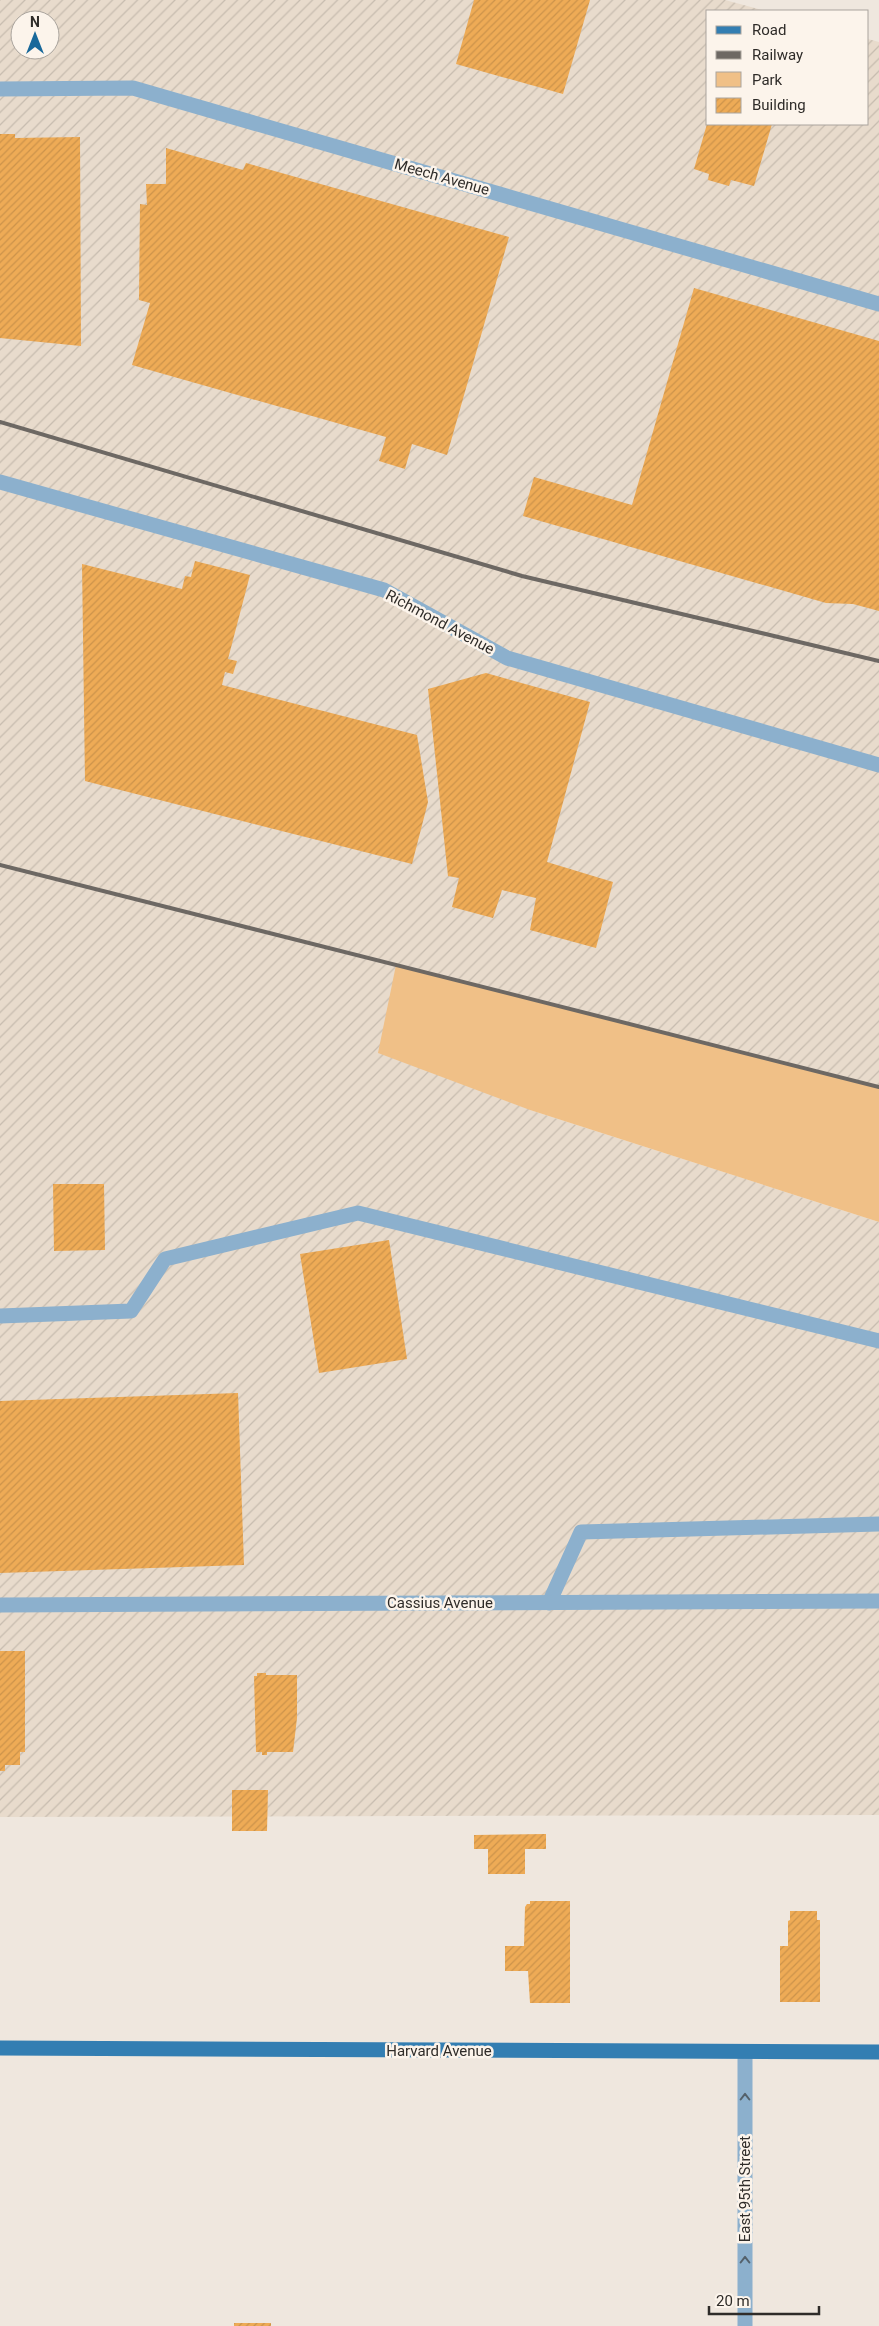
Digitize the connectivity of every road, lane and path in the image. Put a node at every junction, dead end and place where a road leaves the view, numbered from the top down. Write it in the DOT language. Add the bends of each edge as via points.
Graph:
graph roads {
  1 [pos="0,89"];
  2 [pos="879,304"];
  3 [pos="0,482"];
  4 [pos="879,765"];
  5 [pos="0,1316"];
  6 [pos="879,1341"];
  7 [pos="879,1524"];
  8 [pos="879,1601"];
  9 [pos="549,1603"];
  10 [pos="0,1605"];
  11 [pos="0,2048"];
  12 [pos="745,2052"];
  13 [pos="879,2052"];
  14 [pos="745,2326"];
  1 -- 2 [label="street, Meech Avenue" via="133,88"];
  3 -- 4 [label="street, Richmond Avenue" via="384,590 507,658"];
  5 -- 6 [label="street" via="131,1311 165,1259 358,1213"];
  7 -- 9 [label="street" via="581,1532"];
  8 -- 9 [label="street, Cassius Avenue"];
  9 -- 10 [label="street, Cassius Avenue"];
  11 -- 12 [label="main road, Harvard Avenue"];
  12 -- 13 [label="main road, Harvard Avenue"];
  14 -- 12 [label="street, East 95th Street, one-way"];
}
